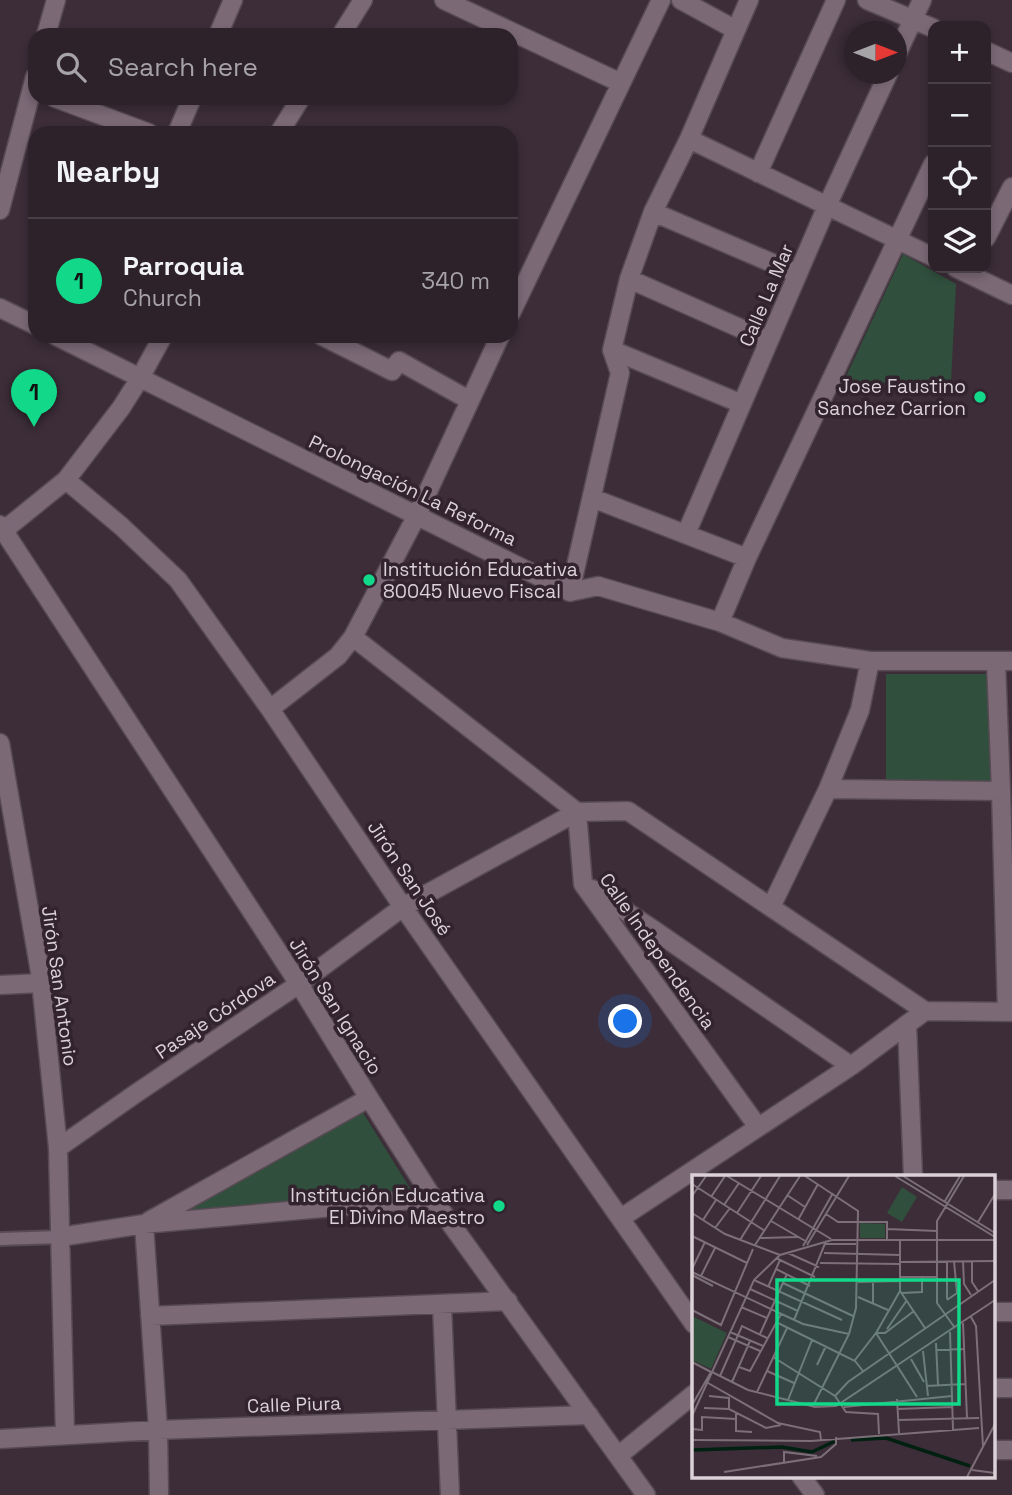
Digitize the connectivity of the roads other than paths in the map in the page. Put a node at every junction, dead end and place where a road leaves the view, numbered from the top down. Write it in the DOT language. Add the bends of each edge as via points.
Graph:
graph roads {
  1 [pos="55,0"];
  2 [pos="233,0"];
  3 [pos="363,0"];
  4 [pos="444,0"];
  5 [pos="661,0"];
  6 [pos="681,0"];
  7 [pos="749,0"];
  8 [pos="836,0"];
  9 [pos="867,0"];
  10 [pos="922,0"];
  11 [pos="913,19"];
  12 [pos="928,26"];
  13 [pos="48,28"];
  14 [pos="221,28"];
  15 [pos="345,28"];
  16 [pos="504,28"];
  17 [pos="736,30"];
  18 [pos="907,32"];
  19 [pos="518,35"];
  20 [pos="991,54"];
  21 [pos="1012,63"];
  22 [pos="621,83"];
  23 [pos="883,84"];
  24 [pos="29,105"];
  25 [pos="74,105"];
  26 [pos="189,105"];
  27 [pos="297,105"];
  28 [pos="130,126"];
  29 [pos="180,126"];
  30 [pos="283,126"];
  31 [pos="689,139"];
  32 [pos="758,173"];
  33 [pos="928,175"];
  34 [pos="1012,187"];
  35 [pos="827,206"];
  36 [pos="0,210"];
  37 [pos="653,212"];
  38 [pos="991,228"];
  39 [pos="897,240"];
  40 [pos="928,255"];
  41 [pos="971,273"];
  42 [pos="798,274"];
  43 [pos="629,279"];
  44 [pos="518,282"];
  45 [pos="1012,295"];
  46 [pos="0,308"];
  47 [pos="28,322"];
  48 [pos="769,341"];
  49 [pos="70,343"];
  50 [pos="159,343"];
  51 [pos="336,343"];
  52 [pos="497,343"];
  53 [pos="612,350"];
  54 [pos="140,378"];
  55 [pos="469,400"];
  56 [pos="742,404"];
  57 [pos="66,480"];
  58 [pos="592,498"];
  59 [pos="417,515"];
  60 [pos="1,530"];
  61 [pos="686,534"];
  62 [pos="747,558"];
  63 [pos="570,592"];
  64 [pos="720,622"];
  65 [pos="353,637"];
  66 [pos="870,661"];
  67 [pos="1004,661"];
  68 [pos="270,709"];
  69 [pos="0,743"];
  70 [pos="828,789"];
  71 [pos="1001,791"];
  72 [pos="577,812"];
  73 [pos="583,884"];
  74 [pos="403,906"];
  75 [pos="771,907"];
  76 [pos="41,983"];
  77 [pos="0,985"];
  78 [pos="299,985"];
  79 [pos="925,1011"];
  80 [pos="1009,1012"];
  81 [pos="907,1024"];
  82 [pos="850,1066"];
  83 [pos="369,1098"];
  84 [pos="758,1127"];
  85 [pos="58,1148"];
  86 [pos="913,1175"];
  87 [pos="433,1198"];
  88 [pos="621,1219"];
  89 [pos="144,1224"];
  90 [pos="60,1237"];
  91 [pos="0,1239"];
  92 [pos="508,1301"];
  93 [pos="442,1305"];
  94 [pos="150,1316"];
  95 [pos="692,1321"];
  96 [pos="692,1396"];
  97 [pos="589,1415"];
  98 [pos="448,1420"];
  99 [pos="158,1430"];
  100 [pos="65,1435"];
  101 [pos="0,1439"];
  102 [pos="618,1456"];
  103 [pos="806,1478"];
  104 [pos="159,1495"];
  105 [pos="450,1495"];
  106 [pos="646,1495"];
  107 [pos="815,1495"];
  1 -- 13 [label="street"];
  2 -- 14 [label="street"];
  3 -- 15 [label="street"];
  4 -- 16 [label="street"];
  5 -- 22 [label="street"];
  6 -- 17 [label="street"];
  7 -- 17 [label="street"];
  8 -- 32 [label="street"];
  9 -- 11 [label="street"];
  10 -- 11 [label="street"];
  11 -- 12 [label="street"];
  11 -- 18 [label="street"];
  17 -- 31 [label="street"];
  19 -- 22 [label="street"];
  20 -- 21 [label="street"];
  22 -- 44 [label="street"];
  23 -- 35 [label="street, Calle La Mar"];
  24 -- 36 [label="street"];
  25 -- 28 [label="street"];
  26 -- 29 [label="street"];
  27 -- 30 [label="street"];
  31 -- 32 [label="street"];
  31 -- 37 [label="street"];
  32 -- 35 [label="street"];
  33 -- 39 [label="street"];
  34 -- 38 [label="street"];
  35 -- 39 [label="street"];
  35 -- 42 [label="street, Calle La Mar"];
  37 -- 42 [label="street"];
  37 -- 43 [label="street"];
  39 -- 40 [label="street"];
  39 -- 62 [label="street"];
  41 -- 45 [label="street"];
  42 -- 48 [label="street, Calle La Mar"];
  43 -- 48 [label="street"];
  43 -- 53 [label="street"];
  46 -- 47 [label="street"];
  48 -- 56 [label="street, Calle La Mar"];
  49 -- 54 [label="street, Prolongación La Reforma"];
  50 -- 54 [label="street"];
  51 -- 55 [label="street" via="393,371 398,361"];
  52 -- 55 [label="street"];
  53 -- 56 [label="street"];
  53 -- 58 [label="street" via="620,373"];
  54 -- 57 [label="street"];
  54 -- 59 [label="street, Prolongación La Reforma"];
  55 -- 59 [label="street"];
  56 -- 61 [label="street, Calle La Mar"];
  57 -- 60 [label="street"];
  57 -- 68 [label="street, Jirón San José" via="178,580"];
  58 -- 61 [label="street"];
  58 -- 63 [label="street"];
  59 -- 63 [label="street, Prolongación La Reforma"];
  59 -- 65 [label="street"];
  60 -- 78 [label="street, Jirón San Ignacio"];
  61 -- 62 [label="street"];
  62 -- 64 [label="street"];
  63 -- 64 [label="street" via="598,586"];
  64 -- 66 [label="street" via="782,649"];
  65 -- 68 [label="street" via="338,656"];
  65 -- 72 [label="street"];
  66 -- 67 [label="street"];
  66 -- 70 [label="street" via="860,710"];
  67 -- 71 [label="street"];
  68 -- 74 [label="street, Jirón San José"];
  69 -- 76 [label="street, Jirón San Antonio"];
  70 -- 71 [label="street"];
  70 -- 75 [label="street"];
  71 -- 80 [label="street"];
  72 -- 73 [label="street, Calle Independencia"];
  72 -- 74 [label="street, Pasaje Córdova"];
  72 -- 75 [label="street" via="628,811"];
  73 -- 82 [label="street"];
  73 -- 84 [label="street, Calle Independencia"];
  74 -- 78 [label="street, Pasaje Córdova"];
  74 -- 88 [label="street, Jirón San José"];
  75 -- 79 [label="street"];
  76 -- 77 [label="street"];
  76 -- 85 [label="street, Jirón San Antonio"];
  78 -- 83 [label="street, Jirón San Ignacio"];
  78 -- 85 [label="street, Pasaje Córdova"];
  79 -- 80 [label="street"];
  79 -- 81 [label="street"];
  81 -- 82 [label="street"];
  81 -- 86 [label="street"];
  82 -- 84 [label="street"];
  83 -- 87 [label="street, Jirón San Ignacio"];
  83 -- 89 [label="street"];
  84 -- 88 [label="street"];
  85 -- 90 [label="street, Jirón San Antonio"];
  87 -- 89 [label="street"];
  87 -- 92 [label="street, Jirón San Ignacio"];
  88 -- 95 [label="street, Jirón San José"];
  89 -- 90 [label="street"];
  89 -- 94 [label="street"];
  90 -- 91 [label="street"];
  90 -- 100 [label="street, Jirón San Antonio"];
  92 -- 93 [label="street"];
  92 -- 97 [label="street, Jirón San Ignacio"];
  93 -- 94 [label="street"];
  93 -- 98 [label="street"];
  94 -- 99 [label="street"];
  96 -- 102 [label="street"];
  97 -- 98 [label="street, Calle Piura"];
  97 -- 102 [label="street, Jirón San Ignacio"];
  98 -- 99 [label="street, Calle Piura"];
  98 -- 105 [label="street"];
  99 -- 100 [label="street, Calle Piura"];
  99 -- 104 [label="street"];
  100 -- 101 [label="street, Calle Piura"];
  102 -- 106 [label="street, Jirón San Ignacio"];
  103 -- 107 [label="street"];
}
